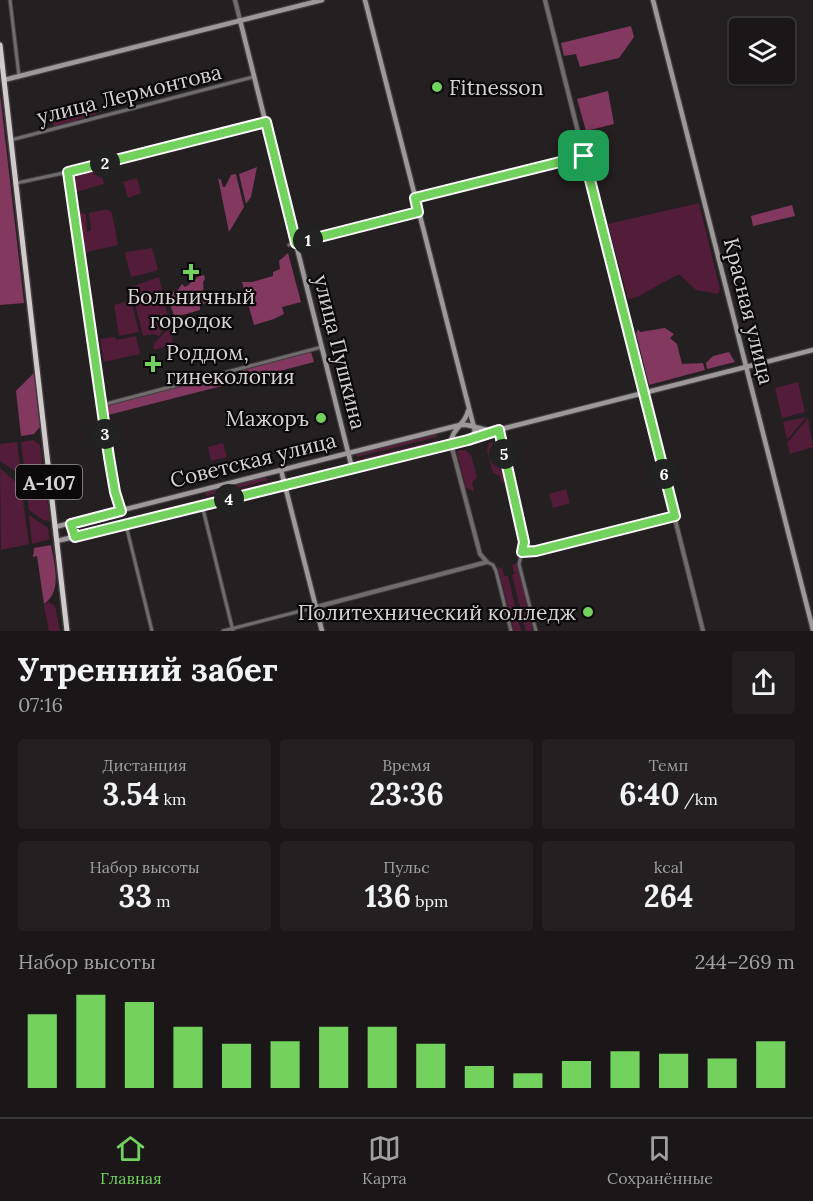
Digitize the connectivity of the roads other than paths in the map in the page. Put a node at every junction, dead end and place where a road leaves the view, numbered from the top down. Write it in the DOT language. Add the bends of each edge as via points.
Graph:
graph roads {
  1 [pos="10,0"];
  2 [pos="235,0"];
  3 [pos="322,0"];
  4 [pos="365,0"];
  5 [pos="545,0"];
  6 [pos="653,0"];
  7 [pos="240,20"];
  8 [pos="0,45"];
  9 [pos="19,76"];
  10 [pos="254,76"];
  11 [pos="4,80"];
  12 [pos="266,122"];
  13 [pos="11,140"];
  14 [pos="584,156"];
  15 [pos="68,172"];
  16 [pos="16,183"];
  17 [pos="415,198"];
  18 [pos="418,212"];
  19 [pos="296,243"];
  20 [pos="289,245"];
  21 [pos="322,347"];
  22 [pos="813,350"];
  23 [pos="746,367"];
  24 [pos="644,394"];
  25 [pos="102,405"];
  26 [pos="468,408"];
  27 [pos="460,425"];
  28 [pos="474,427"];
  29 [pos="496,431"];
  30 [pos="453,432"];
  31 [pos="468,440"];
  32 [pos="459,441"];
  33 [pos="451,443"];
  34 [pos="349,453"];
  35 [pos="352,468"];
  36 [pos="281,470"];
  37 [pos="285,485"];
  38 [pos="202,505"];
  39 [pos="121,511"];
  40 [pos="675,516"];
  41 [pos="71,524"];
  42 [pos="126,525"];
  43 [pos="56,527"];
  44 [pos="75,537"];
  45 [pos="57,541"];
  46 [pos="522,552"];
  47 [pos="487,562"];
  48 [pos="316,607"];
  49 [pos="233,630"];
  50 [pos="813,630"];
  51 [pos="67,631"];
  52 [pos="152,631"];
  53 [pos="223,631"];
  54 [pos="322,631"];
  55 [pos="511,631"];
  56 [pos="536,631"];
  57 [pos="703,631"];
  1 -- 9 [label="street"];
  2 -- 7 [label="street, улица Пушкина"];
  3 -- 7 [label="main road"];
  4 -- 17 [label="main road"];
  5 -- 14 [label="street"];
  6 -- 23 [label="main road, Красная улица"];
  7 -- 9 [label="main road"];
  7 -- 10 [label="main road, улица Пушкина"];
  8 -- 11 [label="highway, А-107"];
  9 -- 11 [label="main road"];
  10 -- 12 [label="main road, улица Пушкина"];
  10 -- 13 [label="street, улица Лермонтова"];
  11 -- 13 [label="highway, А-107"];
  12 -- 15 [label="street"];
  12 -- 19 [label="main road, улица Пушкина"];
  13 -- 16 [label="highway, А-107"];
  14 -- 17 [label="street"];
  14 -- 24 [label="street"];
  15 -- 16 [label="street"];
  15 -- 25 [label="street"];
  16 -- 43 [label="highway, А-107"];
  17 -- 18 [label="main road"];
  18 -- 19 [label="street"];
  18 -- 26 [label="main road"];
  19 -- 20 [label="street"];
  19 -- 21 [label="main road, улица Пушкина"];
  21 -- 25 [label="street"];
  21 -- 34 [label="main road, улица Пушкина"];
  22 -- 23 [label="main road, Советская улица"];
  23 -- 24 [label="main road, Советская улица"];
  23 -- 50 [label="main road, Красная улица"];
  24 -- 29 [label="main road, Советская улица"];
  24 -- 40 [label="street"];
  25 -- 39 [label="street"];
  26 -- 27 [label="main road"];
  26 -- 28 [label="main road"];
  27 -- 28 [label="main road"];
  27 -- 30 [label="main road"];
  27 -- 34 [label="main road, Советская улица"];
  28 -- 29 [label="main road, Советская улица"];
  28 -- 31 [label="main road"];
  29 -- 31 [label="main road, Советская улица"];
  29 -- 46 [label="street" via="524,542"];
  30 -- 32 [label="main road"];
  30 -- 33 [label="main road"];
  31 -- 32 [label="main road, Советская улица"];
  32 -- 33 [label="main road, Советская улица"];
  33 -- 35 [label="main road, Советская улица"];
  33 -- 47 [label="street" via="480,554"];
  34 -- 35 [label="main road, улица Пушкина"];
  34 -- 36 [label="main road, Советская улица"];
  35 -- 37 [label="main road, Советская улица"];
  36 -- 37 [label="main road"];
  36 -- 39 [label="main road, Советская улица"];
  37 -- 38 [label="main road, Советская улица"];
  37 -- 48 [label="main road"];
  38 -- 42 [label="main road, Советская улица"];
  38 -- 49 [label="street"];
  39 -- 41 [label="main road, Советская улица"];
  40 -- 46 [label="street"];
  40 -- 57 [label="street"];
  41 -- 43 [label="main road, Советская улица"];
  41 -- 44 [label="main road"];
  42 -- 44 [label="main road, Советская улица"];
  42 -- 52 [label="street"];
  43 -- 45 [label="highway, А-107"];
  44 -- 45 [label="main road, Советская улица"];
  45 -- 51 [label="highway, А-107"];
  46 -- 56 [label="street" via="519,564"];
  47 -- 48 [label="street"];
  47 -- 55 [label="street" via="496,571"];
  48 -- 49 [label="street"];
  48 -- 54 [label="main road"];
  49 -- 53 [label="street"];
}
